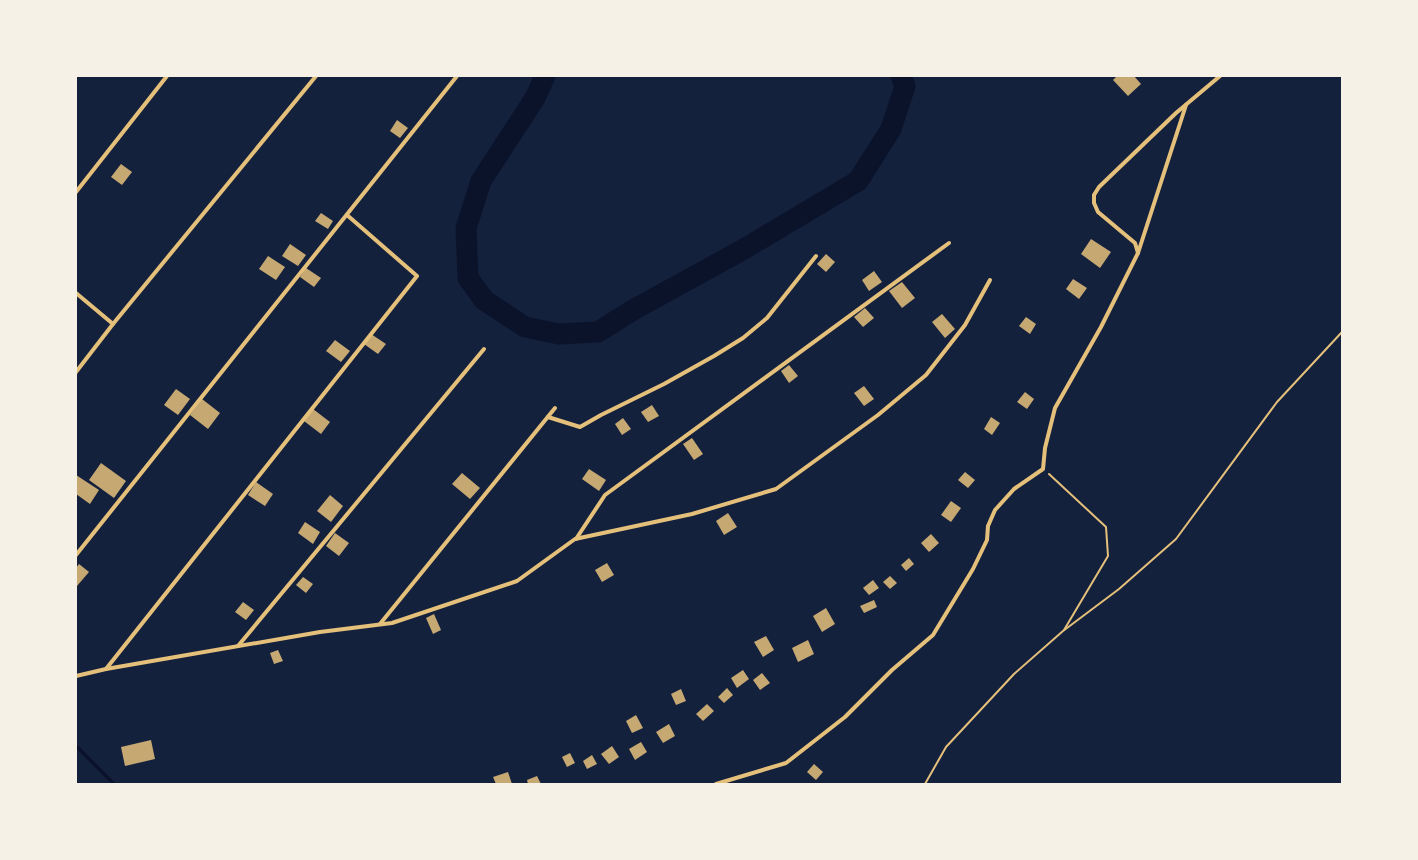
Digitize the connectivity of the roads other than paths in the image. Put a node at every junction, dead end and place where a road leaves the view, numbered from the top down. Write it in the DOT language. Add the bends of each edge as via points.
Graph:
graph roads {
  1 [pos="167,76"];
  2 [pos="316,76"];
  3 [pos="457,76"];
  4 [pos="1220,76"];
  5 [pos="1186,105"];
  6 [pos="76,192"];
  7 [pos="347,215"];
  8 [pos="949,243"];
  9 [pos="1138,253"];
  10 [pos="816,256"];
  11 [pos="990,280"];
  12 [pos="76,293"];
  13 [pos="113,324"];
  14 [pos="484,349"];
  15 [pos="76,372"];
  16 [pos="555,408"];
  17 [pos="548,417"];
  18 [pos="575,539"];
  19 [pos="76,556"];
  20 [pos="380,624"];
  21 [pos="238,646"];
  22 [pos="106,669"];
  23 [pos="76,676"];
  24 [pos="716,784"];
  1 -- 6 [label="street"];
  2 -- 13 [label="street"];
  3 -- 7 [label="street"];
  4 -- 5 [label="street"];
  5 -- 9 [label="street"];
  5 -- 9 [label="street" via="1099,187 1094,195 1098,212 1135,243"];
  7 -- 19 [label="street"];
  7 -- 22 [label="street" via="417,276"];
  8 -- 18 [label="street" via="605,495"];
  9 -- 24 [label="street" via="1101,327 1055,408 1045,448 1043,469 1014,489 995,510 988,526 987,540 973,569 933,635 892,670 845,717 786,763"];
  10 -- 17 [label="street" via="767,318 743,338 714,356 580,427"];
  11 -- 18 [label="street" via="965,325 926,375 878,415 776,490 692,514"];
  12 -- 13 [label="street"];
  13 -- 15 [label="street"];
  14 -- 21 [label="street"];
  16 -- 17 [label="street"];
  17 -- 20 [label="street"];
  18 -- 20 [label="street" via="516,581 392,623"];
  20 -- 21 [label="street"];
  21 -- 22 [label="street"];
  22 -- 23 [label="street"];
}
